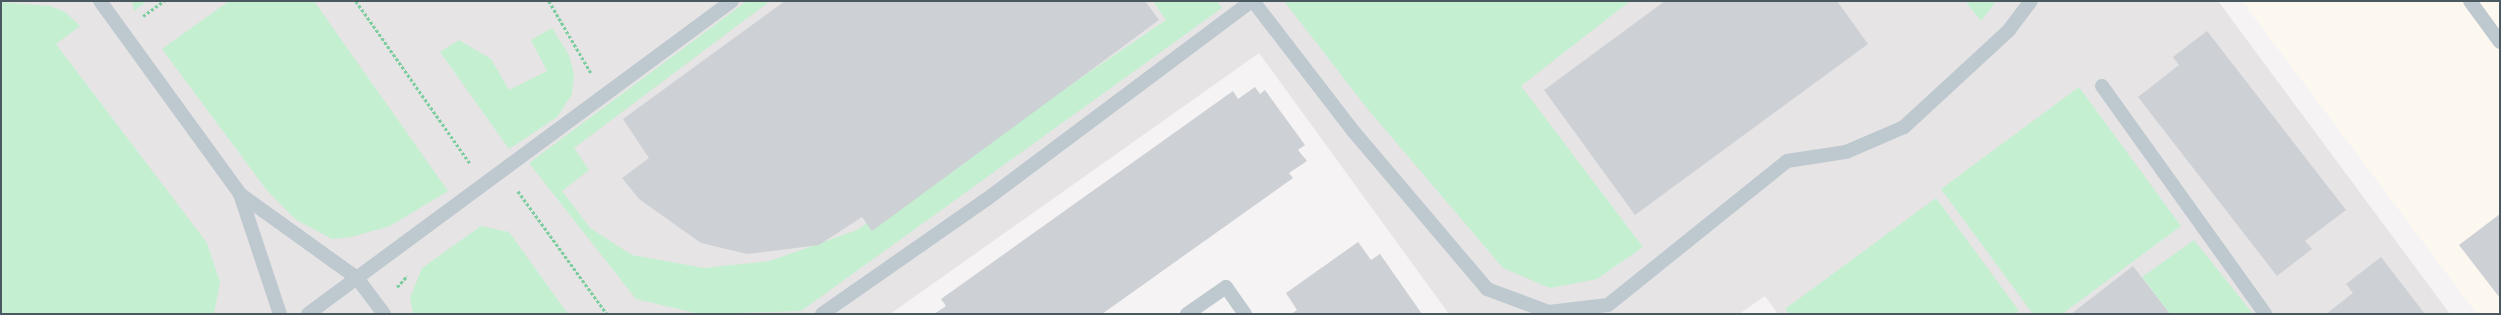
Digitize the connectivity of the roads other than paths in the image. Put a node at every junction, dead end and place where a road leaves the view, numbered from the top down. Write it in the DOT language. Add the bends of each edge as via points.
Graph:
graph roads {
  1 [pos="100,1"];
  2 [pos="732,1"];
  3 [pos="1253,1"];
  4 [pos="2031,1"];
  5 [pos="2470,1"];
  6 [pos="2500,42"];
  7 [pos="2102,86"];
  8 [pos="240,194"];
  9 [pos="357,278"];
  10 [pos="280,314"];
  11 [pos="308,314"];
  12 [pos="384,314"];
  13 [pos="822,314"];
  14 [pos="1187,314"];
  15 [pos="1245,314"];
  16 [pos="2265,314"];
  1 -- 8 [label="lane"];
  2 -- 9 [label="lane"];
  3 -- 4 [label="lane" via="1354,132 1487,289 1549,312 1608,305 1787,161 1846,152 1904,127 2009,30"];
  3 -- 13 [label="lane" via="987,199"];
  5 -- 6 [label="lane"];
  7 -- 16 [label="lane"];
  8 -- 9 [label="lane"];
  8 -- 10 [label="lane"];
  9 -- 11 [label="lane"];
  9 -- 12 [label="lane"];
  14 -- 15 [label="lane" via="1226,287"];
}
